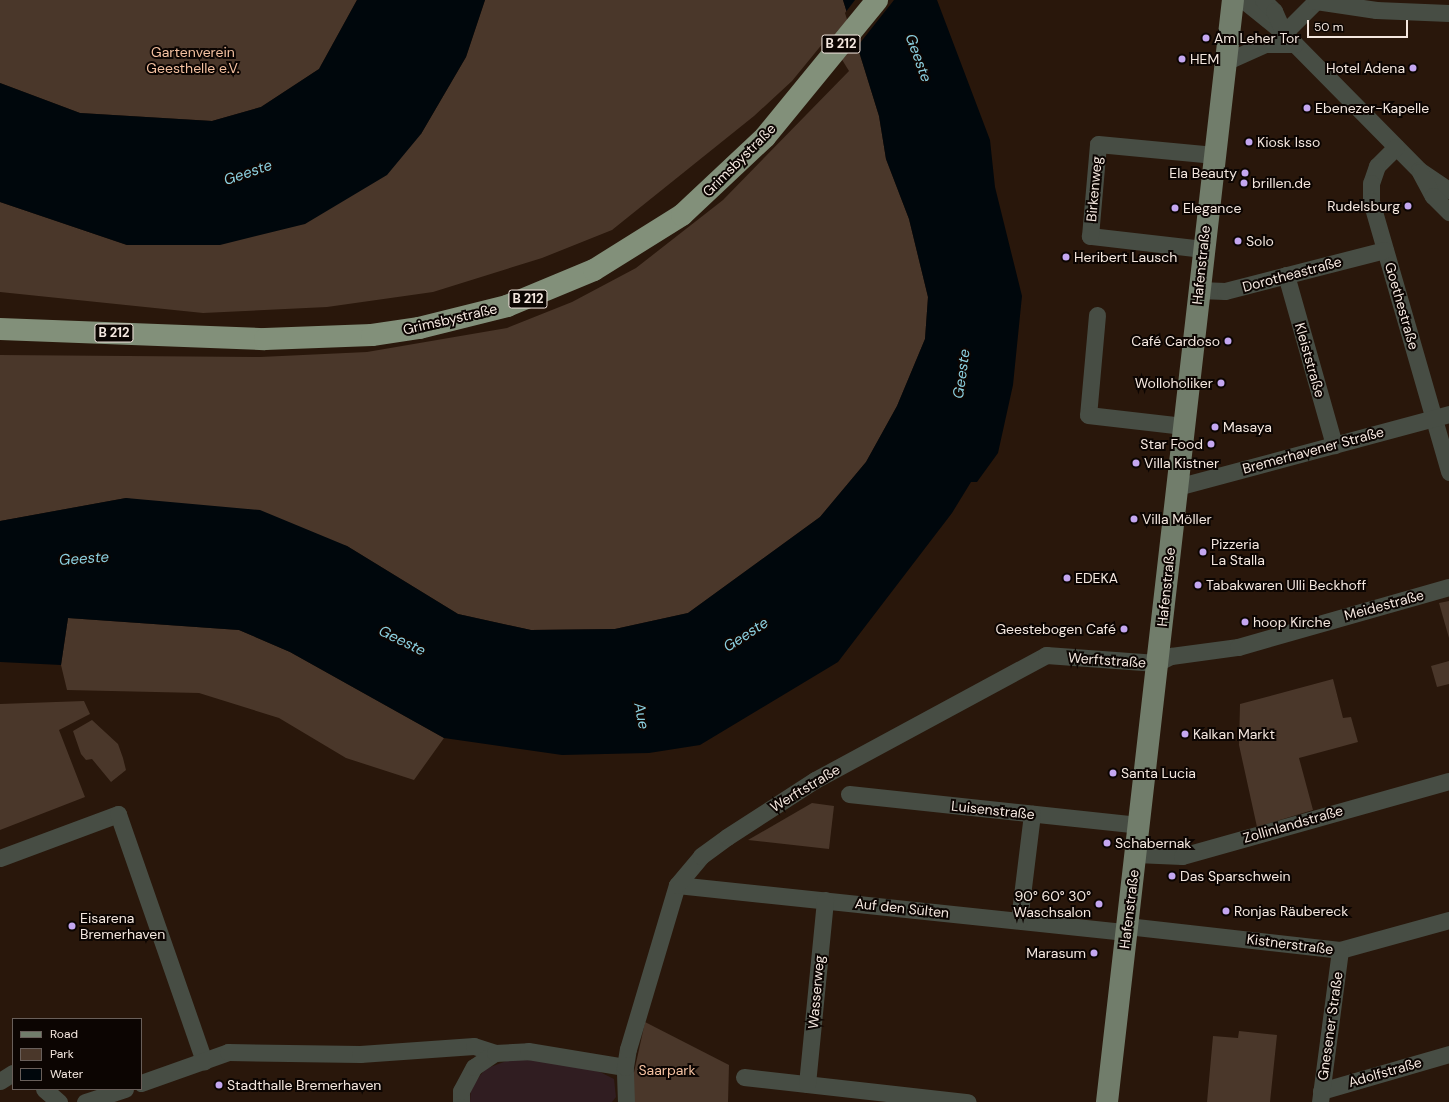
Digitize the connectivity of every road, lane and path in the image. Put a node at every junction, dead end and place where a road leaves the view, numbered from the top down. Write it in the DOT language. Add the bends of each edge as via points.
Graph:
graph roads {
  1 [pos="877,0"];
  2 [pos="1233,0"];
  3 [pos="1243,0"];
  4 [pos="1263,0"];
  5 [pos="1449,13"];
  6 [pos="1289,38"];
  7 [pos="1225,62"];
  8 [pos="1396,146"];
  9 [pos="1214,155"];
  10 [pos="1419,170"];
  11 [pos="1449,190"];
  12 [pos="1449,212"];
  13 [pos="1203,249"];
  14 [pos="1385,250"];
  15 [pos="1286,275"];
  16 [pos="1198,290"];
  17 [pos="1097,315"];
  18 [pos="0,321"];
  19 [pos="0,328"];
  20 [pos="48,331"];
  21 [pos="0,337"];
  22 [pos="1442,416"];
  23 [pos="1184,426"];
  24 [pos="1334,445"];
  25 [pos="1449,472"];
  26 [pos="1177,487"];
  27 [pos="1449,587"];
  28 [pos="1157,663"];
  29 [pos="1449,781"];
  30 [pos="849,794"];
  31 [pos="1032,814"];
  32 [pos="1138,825"];
  33 [pos="1135,854"];
  34 [pos="0,858"];
  35 [pos="677,885"];
  36 [pos="825,900"];
  37 [pos="1019,920"];
  38 [pos="1449,920"];
  39 [pos="1127,929"];
  40 [pos="1340,950"];
  41 [pos="495,1053"];
  42 [pos="1449,1054"];
  43 [pos="204,1061"];
  44 [pos="624,1067"];
  45 [pos="12,1074"];
  46 [pos="744,1077"];
  47 [pos="0,1081"];
  48 [pos="142,1083"];
  49 [pos="807,1084"];
  50 [pos="45,1090"];
  51 [pos="122,1090"];
  52 [pos="1321,1096"];
  53 [pos="885,1097"];
  54 [pos="60,1102"];
  55 [pos="85,1102"];
  56 [pos="461,1102"];
  57 [pos="626,1102"];
  58 [pos="968,1102"];
  59 [pos="1107,1102"];
  1 -- 20 [label="highway, Grimsbystraße / B 212" via="766,137 682,214 594,270 507,306 419,328 372,335 265,339"];
  2 -- 7 [label="main road, Hafenstraße"];
  3 -- 6 [label="street"];
  4 -- 6 [label="street" via="1274,11"];
  5 -- 6 [label="street" via="1376,10 1316,1"];
  6 -- 7 [label="street" via="1265,44"];
  6 -- 8 [label="street"];
  7 -- 9 [label="main road, Hafenstraße"];
  8 -- 10 [label="street"];
  8 -- 14 [label="street, Goethestraße" via="1377,166 1370,191"];
  9 -- 13 [label="main road, Hafenstraße"];
  9 -- 13 [label="street, Birkenweg" via="1098,144 1090,236"];
  10 -- 11 [label="street"];
  10 -- 12 [label="street" via="1433,196"];
  13 -- 16 [label="main road, Hafenstraße"];
  14 -- 15 [label="street, Dorotheastraße"];
  14 -- 22 [label="street, Goethestraße"];
  15 -- 16 [label="street, Dorotheastraße" via="1225,291"];
  15 -- 24 [label="street, Kleiststraße"];
  16 -- 23 [label="main road, Hafenstraße"];
  17 -- 23 [label="street" via="1088,415"];
  18 -- 20 [label="highway"];
  19 -- 20 [label="highway, Grimsbystraße / B 212"];
  20 -- 21 [label="highway"];
  22 -- 24 [label="street, Bremerhavener Straße"];
  22 -- 25 [label="street, Goethestraße"];
  23 -- 26 [label="main road, Hafenstraße"];
  24 -- 26 [label="street, Bremerhavener Straße"];
  26 -- 28 [label="main road, Hafenstraße"];
  27 -- 28 [label="street, Meidestraße" via="1238,647 1171,656"];
  28 -- 32 [label="main road, Hafenstraße"];
  28 -- 35 [label="street, Werftstraße" via="1046,655 815,780 717,845"];
  29 -- 33 [label="street, Zollinlandstraße" via="1182,856"];
  30 -- 31 [label="street, Luisenstraße"];
  31 -- 32 [label="street, Luisenstraße"];
  31 -- 37 [label="street"];
  32 -- 33 [label="main road, Hafenstraße"];
  33 -- 39 [label="main road, Hafenstraße"];
  34 -- 43 [label="street" via="118,814"];
  35 -- 36 [label="street, Auf den Sülten"];
  35 -- 44 [label="street, Werftstraße"];
  36 -- 37 [label="street, Auf den Sülten"];
  36 -- 49 [label="street, Wasserweg"];
  37 -- 39 [label="street, Auf den Sülten"];
  38 -- 40 [label="street, Kistnerstraße"];
  39 -- 40 [label="street, Kistnerstraße"];
  39 -- 59 [label="main road, Hafenstraße"];
  40 -- 52 [label="street, Gnesener Straße"];
  41 -- 43 [label="street" via="474,1046 360,1054 228,1052"];
  41 -- 44 [label="street" via="528,1050"];
  41 -- 56 [label="street" via="474,1067 461,1091"];
  42 -- 52 [label="street, Adolfstraße"];
  43 -- 48 [label="street"];
  44 -- 57 [label="street, Werftstraße"];
  45 -- 47 [label="street"];
  46 -- 49 [label="street"];
  49 -- 53 [label="street"];
  50 -- 54 [label="street"];
  51 -- 55 [label="street"];
  53 -- 58 [label="street"];
}
